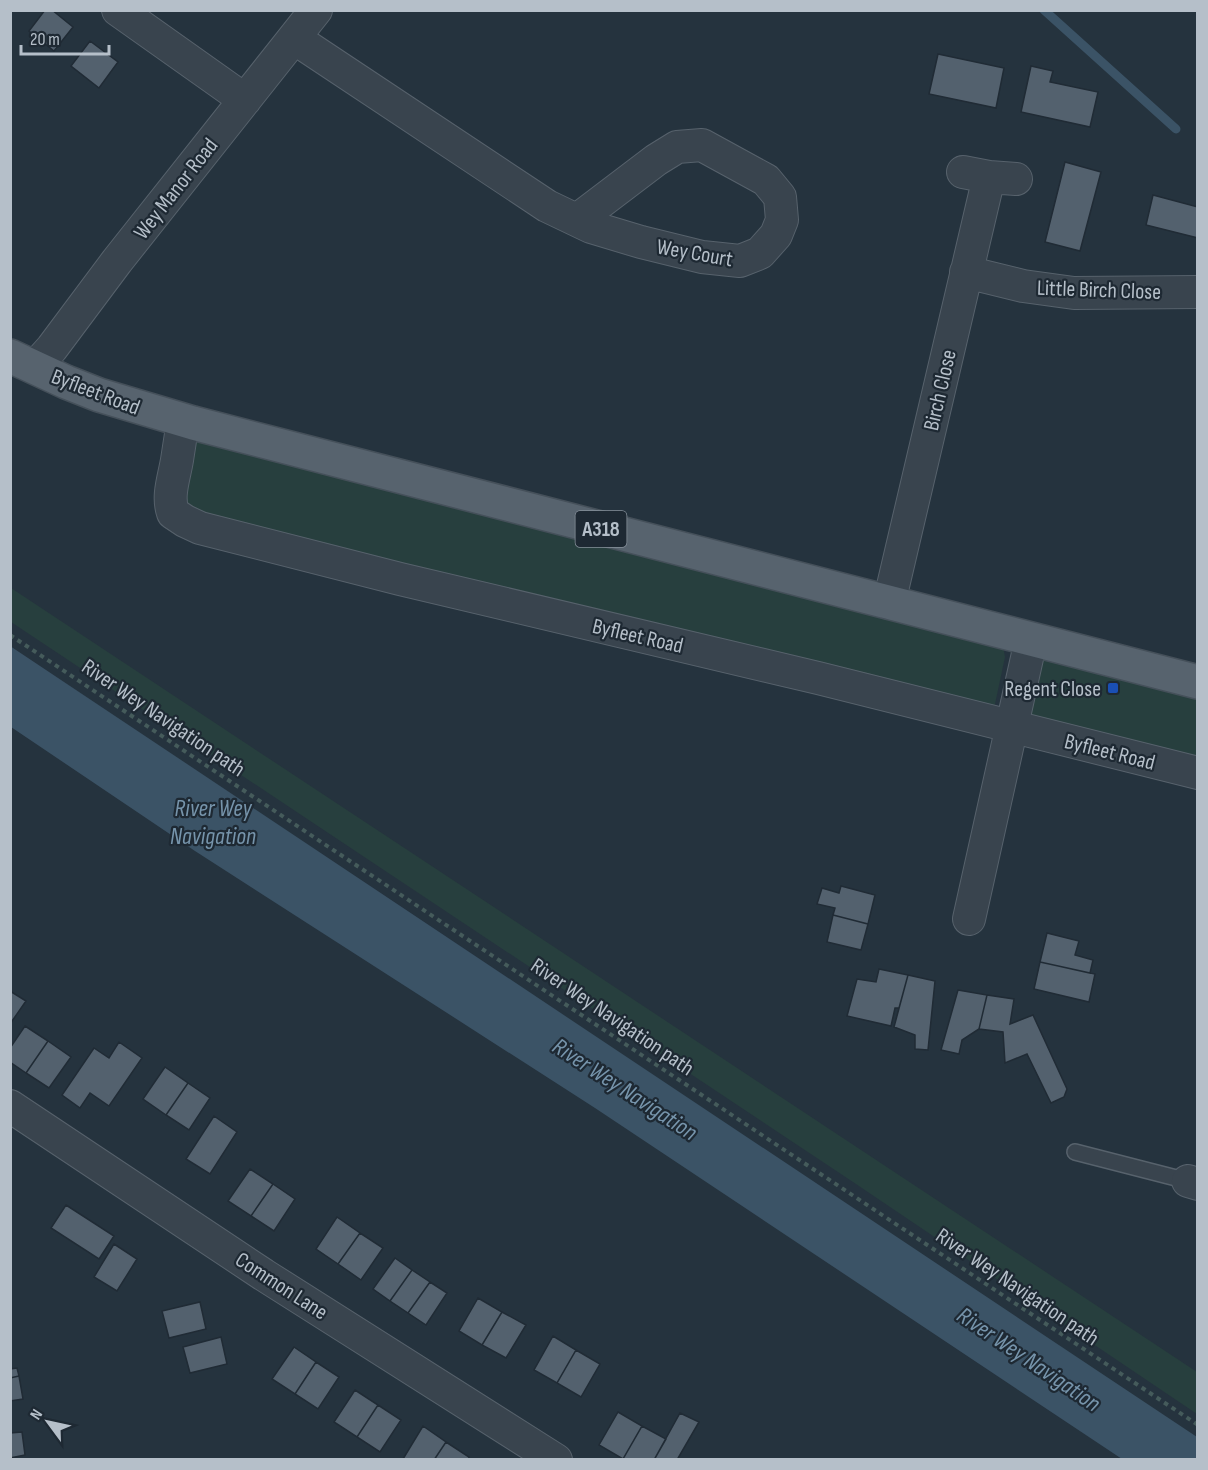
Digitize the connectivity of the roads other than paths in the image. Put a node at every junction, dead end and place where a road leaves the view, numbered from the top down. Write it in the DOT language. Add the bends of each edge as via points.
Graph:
graph roads {
  1 [pos="118,10"];
  2 [pos="316,10"];
  3 [pos="294,38"];
  4 [pos="245,100"];
  5 [pos="989,176"];
  6 [pos="577,220"];
  7 [pos="966,272"];
  8 [pos="1197,292"];
  9 [pos="23,362"];
  10 [pos="183,421"];
  11 [pos="889,603"];
  12 [pos="1031,640"];
  13 [pos="1197,682"];
  14 [pos="1012,726"];
  15 [pos="1197,773"];
  16 [pos="969,919"];
  17 [pos="10,1106"];
  18 [pos="1075,1152"];
  19 [pos="1193,1183"];
  20 [pos="556,1460"];
  1 -- 4 [label="street"];
  2 -- 3 [label="street, Wey Manor Road"];
  3 -- 4 [label="street, Wey Manor Road"];
  3 -- 6 [label="street, Wey Court" via="547,206"];
  4 -- 9 [label="street, Wey Manor Road" via="52,348"];
  5 -- 7 [label="street, Birch Close"];
  6 -- 6 [label="street, Wey Court" via="702,257 740,261 760,253 776,235 782,220 780,197 766,180 702,146 677,147"];
  7 -- 8 [label="street, Little Birch Close" via="1023,286 1074,292"];
  7 -- 11 [label="street, Birch Close"];
  9 -- 10 [label="main road, Byfleet Road / A318" via="99,395"];
  10 -- 11 [label="main road, Byfleet Road / A318"];
  10 -- 14 [label="street, Byfleet Road" via="170,504 172,513 200,528"];
  11 -- 12 [label="main road, Byfleet Road / A318"];
  12 -- 13 [label="main road, Byfleet Road / A318"];
  12 -- 14 [label="street"];
  14 -- 15 [label="street, Byfleet Road"];
  14 -- 16 [label="street"];
  17 -- 20 [label="street, Common Lane" via="264,1275"];
  18 -- 19 [label="lane"];
}
